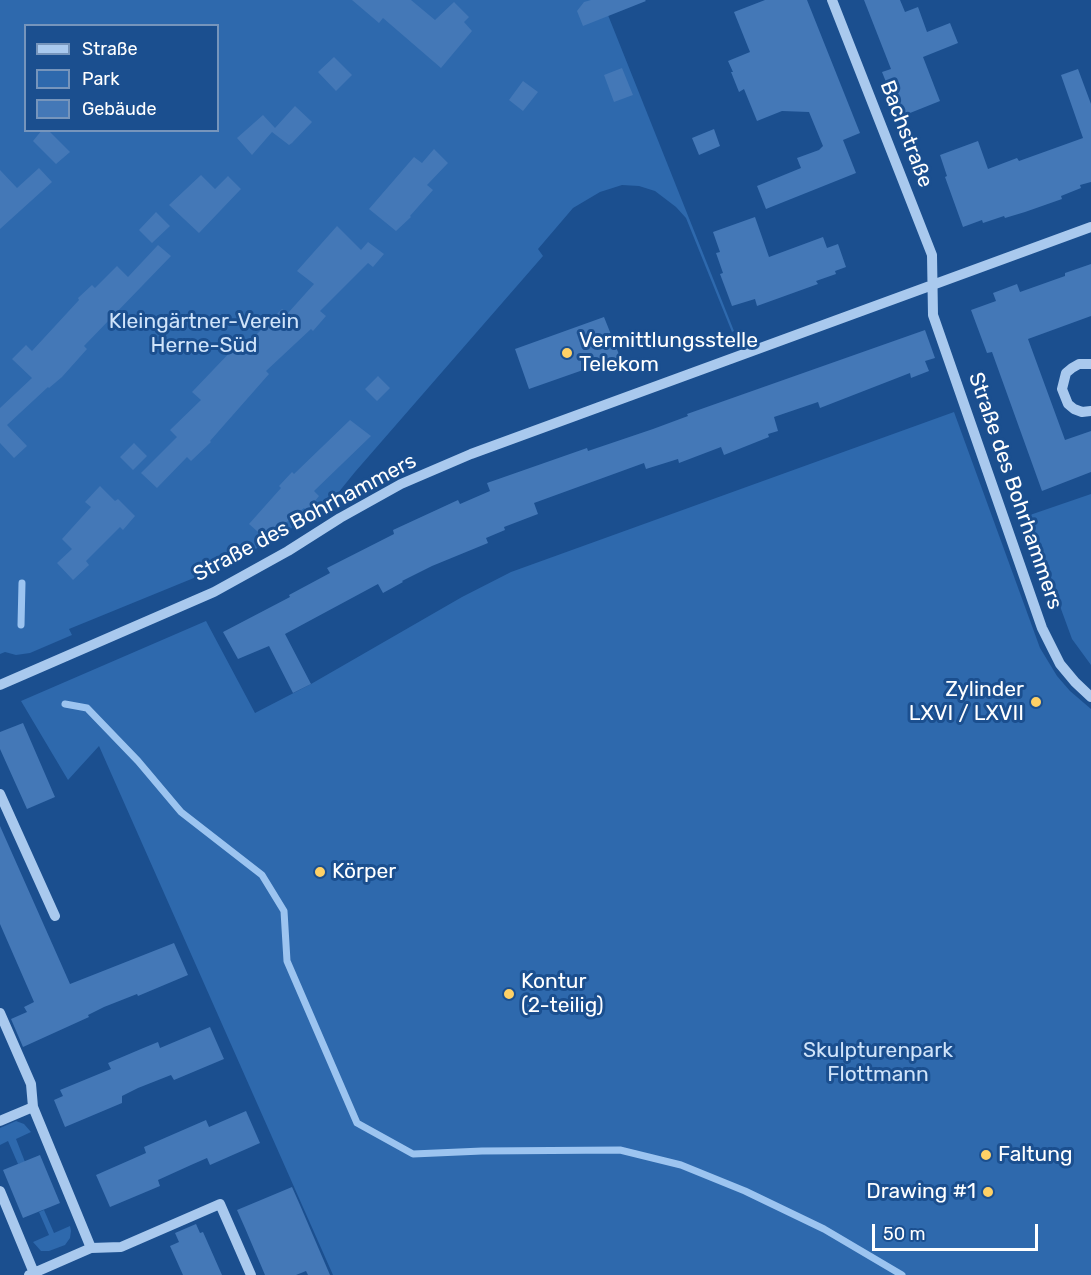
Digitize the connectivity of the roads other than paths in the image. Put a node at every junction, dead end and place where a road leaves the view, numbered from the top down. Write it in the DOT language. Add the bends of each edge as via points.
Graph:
graph roads {
  1 [pos="832,0"];
  2 [pos="1091,227"];
  3 [pos="932,285"];
  4 [pos="1091,364"];
  5 [pos="1091,411"];
  6 [pos="1,680"];
  7 [pos="1091,697"];
  8 [pos="0,795"];
  9 [pos="55,915"];
  10 [pos="0,1013"];
  11 [pos="33,1107"];
  12 [pos="0,1121"];
  13 [pos="0,1191"];
  14 [pos="91,1248"];
  15 [pos="32,1274"];
  16 [pos="251,1275"];
  1 -- 3 [label="street, Bachstraße" via="932,255"];
  2 -- 3 [label="street, Straße des Bohrhammers"];
  3 -- 6 [label="street, Straße des Bohrhammers" via="471,454 391,490 214,592"];
  3 -- 7 [label="street, Straße des Bohrhammers" via="933,315 1042,628 1060,664"];
  4 -- 5 [label="street" via="1072,368 1062,389 1074,409"];
  8 -- 9 [label="street"];
  10 -- 11 [label="street" via="31,1084"];
  11 -- 12 [label="street"];
  11 -- 14 [label="street"];
  13 -- 15 [label="street"];
  14 -- 15 [label="street"];
  14 -- 16 [label="street" via="121,1247 220,1204"];
}
